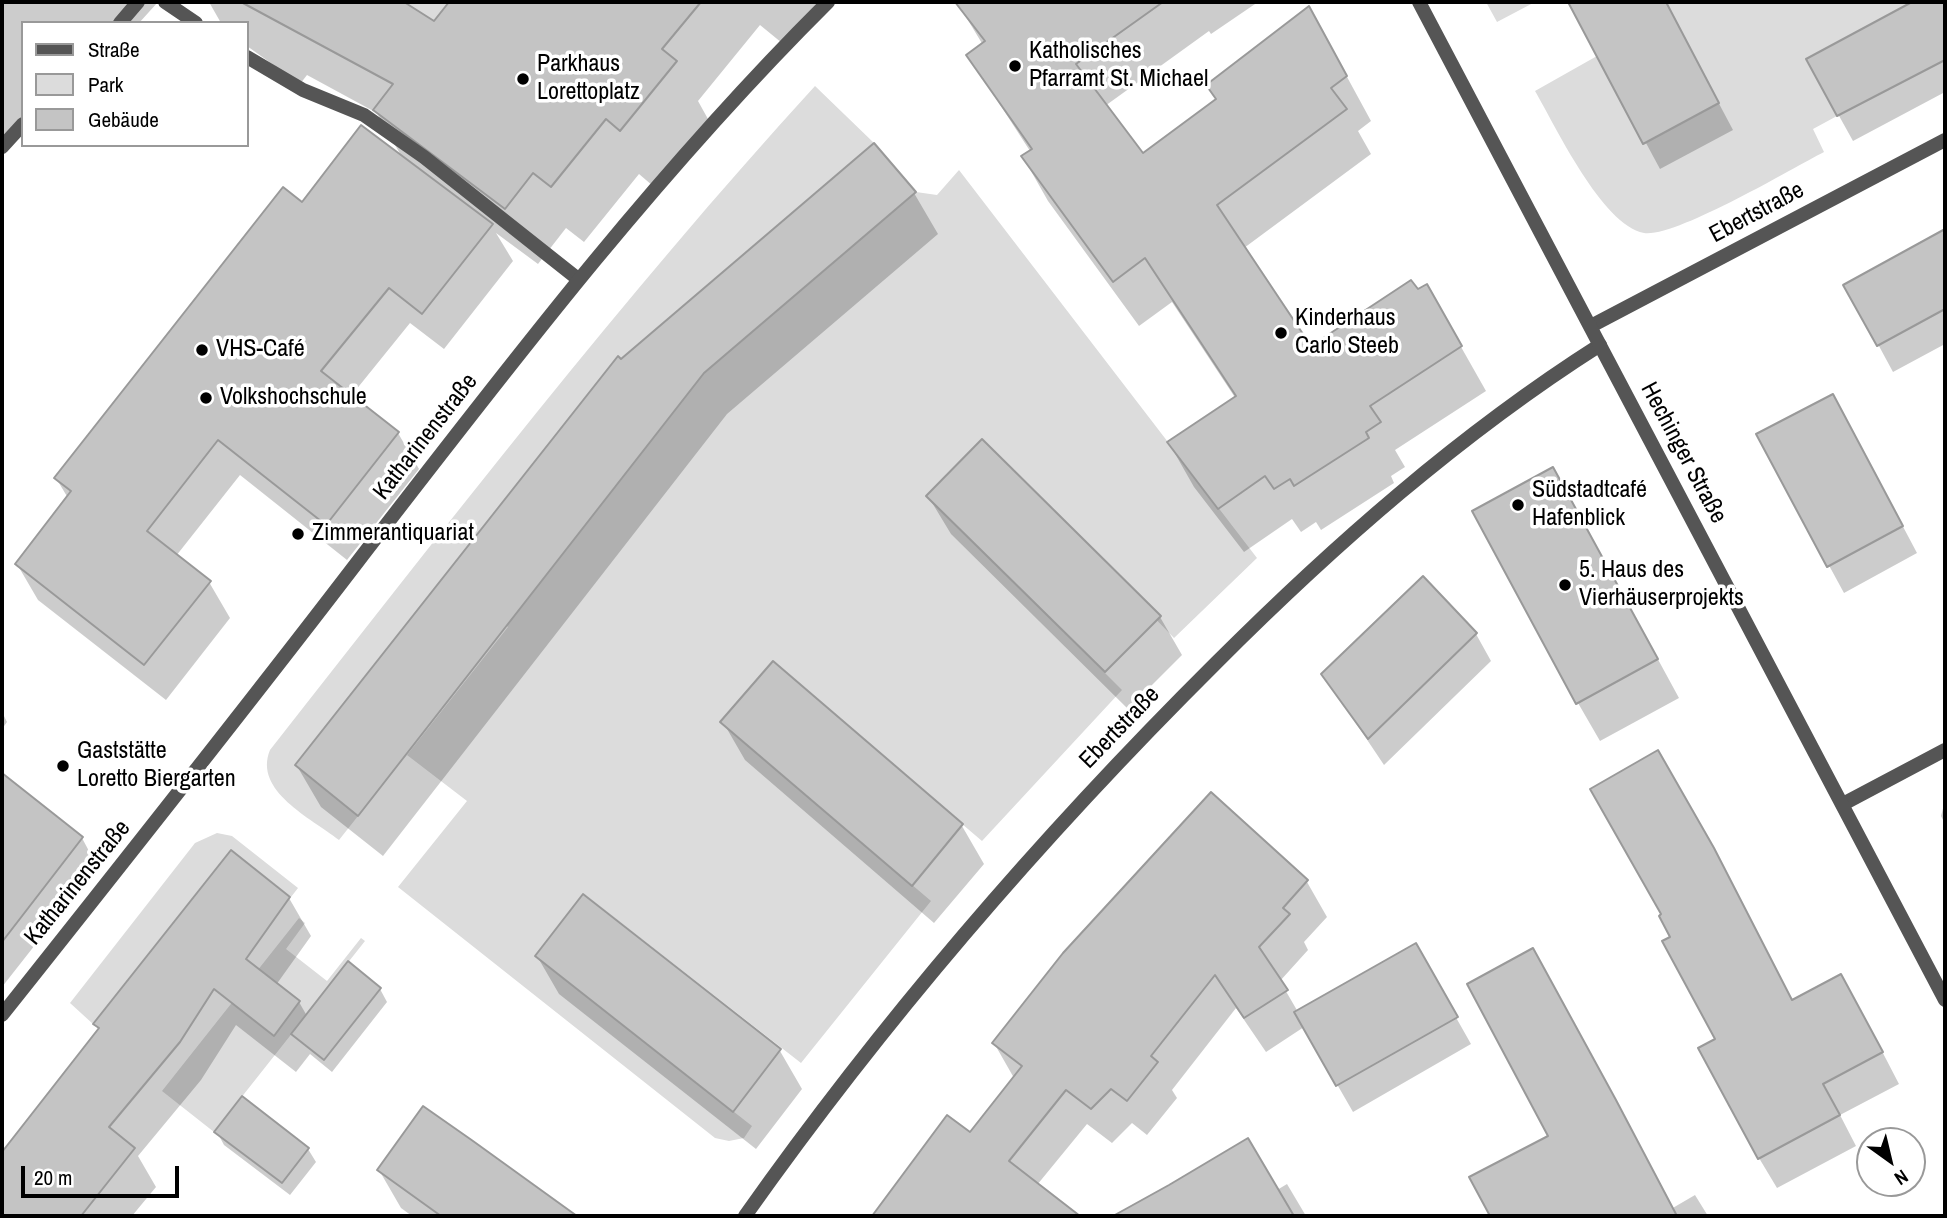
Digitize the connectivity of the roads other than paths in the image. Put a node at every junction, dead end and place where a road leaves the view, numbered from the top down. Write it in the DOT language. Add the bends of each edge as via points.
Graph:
graph roads {
  1 [pos="138,2"];
  2 [pos="165,2"];
  3 [pos="828,2"];
  4 [pos="1419,2"];
  5 [pos="122,21"];
  6 [pos="193,21"];
  7 [pos="248,58"];
  8 [pos="21,126"];
  9 [pos="1945,140"];
  10 [pos="2,147"];
  11 [pos="578,279"];
  12 [pos="1591,326"];
  13 [pos="1600,345"];
  14 [pos="1945,750"];
  15 [pos="1843,804"];
  16 [pos="1945,1000"];
  17 [pos="2,1015"];
  18 [pos="745,1216"];
  1 -- 5 [label="street"];
  2 -- 6 [label="street"];
  3 -- 11 [label="street, Katharinenstraße" via="678,160"];
  4 -- 12 [label="street, Hechinger Straße"];
  7 -- 11 [label="street" via="303,90 364,115"];
  8 -- 10 [label="street"];
  9 -- 12 [label="street, Ebertstraße"];
  11 -- 17 [label="street, Katharinenstraße"];
  12 -- 13 [label="street, Hechinger Straße"];
  13 -- 15 [label="street, Hechinger Straße"];
  13 -- 18 [label="street, Ebertstraße" via="1454,451 1357,530 1189,689 1006,885 832,1098"];
  14 -- 15 [label="street"];
  15 -- 16 [label="street, Hechinger Straße"];
}
